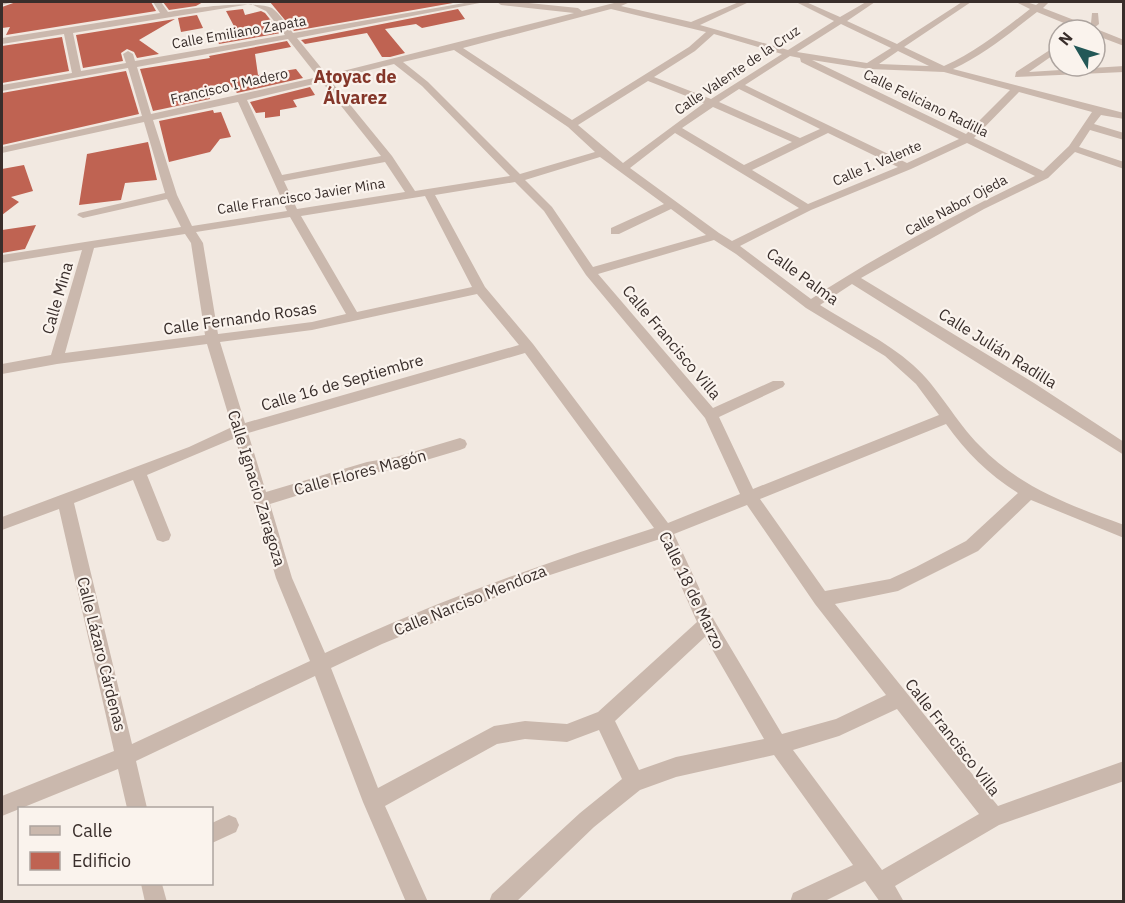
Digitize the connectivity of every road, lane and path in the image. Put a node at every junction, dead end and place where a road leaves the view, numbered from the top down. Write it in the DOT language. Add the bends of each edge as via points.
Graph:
graph roads {
  1 [pos="2,2"];
  2 [pos="10,2"];
  3 [pos="157,2"];
  4 [pos="251,2"];
  5 [pos="467,2"];
  6 [pos="480,2"];
  7 [pos="501,2"];
  8 [pos="626,2"];
  9 [pos="745,2"];
  10 [pos="800,2"];
  11 [pos="871,2"];
  12 [pos="967,2"];
  13 [pos="1020,2"];
  14 [pos="1045,2"];
  15 [pos="604,4"];
  16 [pos="1034,8"];
  17 [pos="588,12"];
  18 [pos="165,16"];
  19 [pos="1059,18"];
  20 [pos="841,20"];
  21 [pos="692,25"];
  22 [pos="712,31"];
  23 [pos="68,32"];
  24 [pos="290,37"];
  25 [pos="1107,37"];
  26 [pos="2,41"];
  27 [pos="1124,43"];
  28 [pos="456,46"];
  29 [pos="899,47"];
  30 [pos="792,53"];
  31 [pos="1047,55"];
  32 [pos="130,59"];
  33 [pos="396,61"];
  34 [pos="869,66"];
  35 [pos="945,69"];
  36 [pos="1124,69"];
  37 [pos="77,75"];
  38 [pos="1018,75"];
  39 [pos="323,78"];
  40 [pos="648,78"];
  41 [pos="738,85"];
  42 [pos="1013,87"];
  43 [pos="2,88"];
  44 [pos="241,98"];
  45 [pos="712,103"];
  46 [pos="1098,111"];
  47 [pos="1124,116"];
  48 [pos="148,118"];
  49 [pos="572,125"];
  50 [pos="1089,126"];
  51 [pos="675,128"];
  52 [pos="829,128"];
  53 [pos="1124,137"];
  54 [pos="967,139"];
  55 [pos="802,143"];
  56 [pos="1073,148"];
  57 [pos="2,150"];
  58 [pos="602,153"];
  59 [pos="388,158"];
  60 [pos="1124,166"];
  61 [pos="907,167"];
  62 [pos="623,168"];
  63 [pos="743,170"];
  64 [pos="1044,176"];
  65 [pos="519,178"];
  66 [pos="278,179"];
  67 [pos="420,193"];
  68 [pos="171,195"];
  69 [pos="674,204"];
  70 [pos="807,208"];
  71 [pos="293,212"];
  72 [pos="82,215"];
  73 [pos="188,229"];
  74 [pos="615,231"];
  75 [pos="715,236"];
  76 [pos="733,245"];
  77 [pos="89,246"];
  78 [pos="2,258"];
  79 [pos="590,272"];
  80 [pos="852,278"];
  81 [pos="480,289"];
  82 [pos="811,305"];
  83 [pos="353,316"];
  84 [pos="213,338"];
  85 [pos="528,347"];
  86 [pos="57,358"];
  87 [pos="2,369"];
  88 [pos="778,384"];
  89 [pos="711,415"];
  90 [pos="948,417"];
  91 [pos="239,430"];
  92 [pos="460,444"];
  93 [pos="1124,450"];
  94 [pos="138,472"];
  95 [pos="1028,493"];
  96 [pos="749,496"];
  97 [pos="65,500"];
  98 [pos="261,500"];
  99 [pos="2,524"];
  100 [pos="665,531"];
  101 [pos="1123,531"];
  102 [pos="163,535"];
  103 [pos="821,599"];
  104 [pos="707,625"];
  105 [pos="320,663"];
  106 [pos="900,698"];
  107 [pos="604,719"];
  108 [pos="778,745"];
  109 [pos="126,756"];
  110 [pos="1124,771"];
  111 [pos="634,782"];
  112 [pos="374,802"];
  113 [pos="2,806"];
  114 [pos="137,807"];
  115 [pos="994,817"];
  116 [pos="874,875"];
  117 [pos="152,885"];
  118 [pos="801,901"];
  119 [pos="156,902"];
  120 [pos="417,902"];
  121 [pos="500,902"];
  122 [pos="893,902"];
  1 -- 2 [label="street"];
  3 -- 18 [label="street"];
  4 -- 18 [label="street"];
  4 -- 24 [label="street, Calle 18 de Marzo" via="269,9"];
  5 -- 6 [label="street, Calle Emiliano Zapata"];
  5 -- 24 [label="street, Calle Emiliano Zapata"];
  7 -- 17 [label="street"];
  8 -- 15 [label="street, Francisco I Madero"];
  9 -- 21 [label="street"];
  10 -- 20 [label="street"];
  11 -- 20 [label="street, Calle Valente de la Cruz"];
  12 -- 29 [label="street"];
  13 -- 16 [label="street"];
  14 -- 16 [label="street"];
  15 -- 17 [label="street, Francisco I Madero"];
  15 -- 21 [label="street"];
  16 -- 19 [label="street"];
  16 -- 35 [label="street" via="994,41"];
  17 -- 28 [label="street, Francisco I Madero"];
  18 -- 23 [label="street"];
  20 -- 29 [label="street"];
  20 -- 30 [label="street, Calle Valente de la Cruz"];
  21 -- 22 [label="street"];
  22 -- 30 [label="street"];
  22 -- 40 [label="street"];
  23 -- 26 [label="street"];
  23 -- 37 [label="street"];
  24 -- 32 [label="street, Calle Emiliano Zapata"];
  24 -- 39 [label="street, Calle 18 de Marzo"];
  25 -- 27 [label="street"];
  28 -- 33 [label="street, Francisco I Madero"];
  28 -- 49 [label="street, Calle Palma"];
  29 -- 34 [label="street"];
  29 -- 35 [label="street"];
  30 -- 34 [label="street"];
  30 -- 41 [label="street, Calle Valente de la Cruz"];
  30 -- 54 [label="street, Calle Feliciano Radilla"];
  31 -- 38 [label="street, Calle I. Valente"];
  32 -- 37 [label="street, Calle Emiliano Zapata"];
  32 -- 48 [label="street, Calle Ignacio Zaragoza"];
  33 -- 39 [label="street, Francisco I Madero"];
  33 -- 65 [label="street, Calle Francisco Villa" via="425,84"];
  34 -- 35 [label="street"];
  35 -- 42 [label="street"];
  36 -- 38 [label="street"];
  37 -- 43 [label="street, Calle Emiliano Zapata"];
  38 -- 42 [label="street, Calle I. Valente"];
  39 -- 44 [label="street, Francisco I Madero"];
  39 -- 59 [label="street, Calle 18 de Marzo"];
  40 -- 45 [label="street"];
  40 -- 49 [label="street"];
  41 -- 45 [label="street, Calle Valente de la Cruz"];
  41 -- 52 [label="street"];
  42 -- 46 [label="street"];
  42 -- 54 [label="street, Calle I. Valente"];
  44 -- 48 [label="street, Francisco I Madero"];
  44 -- 66 [label="street"];
  45 -- 51 [label="street, Calle Valente de la Cruz"];
  45 -- 55 [label="street"];
  46 -- 47 [label="street"];
  46 -- 50 [label="street, Calle Nabor Ojeda"];
  48 -- 57 [label="street, Francisco I Madero"];
  48 -- 68 [label="street, Calle Ignacio Zaragoza"];
  49 -- 58 [label="street, Calle Palma"];
  50 -- 53 [label="street"];
  50 -- 56 [label="street, Calle Nabor Ojeda"];
  51 -- 62 [label="street, Calle Valente de la Cruz"];
  51 -- 63 [label="street"];
  52 -- 55 [label="street"];
  52 -- 61 [label="street"];
  54 -- 61 [label="street, Calle I. Valente"];
  54 -- 64 [label="street, Calle Feliciano Radilla"];
  55 -- 63 [label="street"];
  56 -- 60 [label="street"];
  56 -- 64 [label="street, Calle Nabor Ojeda"];
  58 -- 62 [label="street, Calle Palma"];
  58 -- 65 [label="street, Calle Francisco Javier Mina"];
  59 -- 66 [label="street"];
  59 -- 67 [label="street, Calle 18 de Marzo"];
  61 -- 70 [label="street, Calle I. Valente"];
  62 -- 69 [label="street, Calle Palma"];
  63 -- 70 [label="street"];
  64 -- 80 [label="street, Calle Nabor Ojeda"];
  65 -- 67 [label="street, Calle Francisco Javier Mina"];
  65 -- 79 [label="street, Calle Francisco Villa" via="548,209"];
  66 -- 71 [label="street"];
  67 -- 71 [label="street, Calle Francisco Javier Mina"];
  67 -- 81 [label="street, Calle 18 de Marzo"];
  68 -- 72 [label="street"];
  68 -- 73 [label="street, Calle Ignacio Zaragoza"];
  69 -- 74 [label="street"];
  69 -- 75 [label="street, Calle Palma"];
  70 -- 76 [label="street, Calle I. Valente"];
  71 -- 73 [label="street, Calle Francisco Javier Mina"];
  71 -- 83 [label="street"];
  73 -- 77 [label="street, Calle Francisco Javier Mina"];
  73 -- 84 [label="street, Calle Ignacio Zaragoza" via="197,243"];
  75 -- 76 [label="street, Calle Palma"];
  75 -- 79 [label="street"];
  76 -- 82 [label="street, Calle Palma"];
  77 -- 78 [label="street, Calle Francisco Javier Mina"];
  77 -- 86 [label="street, Calle Mina"];
  79 -- 89 [label="street, Calle Francisco Villa"];
  80 -- 82 [label="street, Calle Nabor Ojeda"];
  80 -- 93 [label="street, Calle Julián Radilla"];
  81 -- 83 [label="street, Calle Fernando Rosas"];
  81 -- 85 [label="street, Calle 18 de Marzo"];
  82 -- 90 [label="street, Calle Palma" via="899,359 919,378"];
  83 -- 84 [label="street, Calle Fernando Rosas" via="312,326"];
  84 -- 86 [label="street, Calle Fernando Rosas"];
  84 -- 91 [label="street, Calle Ignacio Zaragoza"];
  85 -- 91 [label="street, Calle 16 de Septiembre"];
  85 -- 100 [label="street, Calle 18 de Marzo"];
  86 -- 87 [label="street, Calle Fernando Rosas"];
  88 -- 89 [label="street"];
  89 -- 96 [label="street, Calle Francisco Villa"];
  90 -- 95 [label="street, Calle Palma" via="995,471"];
  90 -- 96 [label="street, Calle Narciso Mendoza"];
  91 -- 94 [label="street, Calle 16 de Septiembre"];
  91 -- 98 [label="street, Calle Ignacio Zaragoza"];
  92 -- 98 [label="street, Calle Flores Magón"];
  94 -- 97 [label="street, Calle 16 de Septiembre"];
  94 -- 102 [label="street"];
  95 -- 101 [label="street, Calle Palma"];
  95 -- 103 [label="street" via="972,546 922,572 892,586"];
  96 -- 100 [label="street, Calle Narciso Mendoza"];
  96 -- 103 [label="street, Calle Francisco Villa"];
  97 -- 99 [label="street, Calle 16 de Septiembre"];
  97 -- 109 [label="street, Calle Lázaro Cárdenas"];
  98 -- 105 [label="street, Calle Ignacio Zaragoza" via="284,578"];
  100 -- 104 [label="street, Calle 18 de Marzo"];
  100 -- 105 [label="street, Calle Narciso Mendoza" via="546,569"];
  103 -- 106 [label="street, Calle Francisco Villa"];
  104 -- 107 [label="street"];
  104 -- 108 [label="street, Calle 18 de Marzo"];
  105 -- 109 [label="street, Calle Narciso Mendoza"];
  105 -- 112 [label="street, Calle Ignacio Zaragoza"];
  106 -- 108 [label="street" via="839,726"];
  106 -- 115 [label="street, Calle Francisco Villa"];
  107 -- 111 [label="street"];
  107 -- 112 [label="street" via="567,733 525,730 494,735"];
  108 -- 111 [label="street" via="676,767"];
  108 -- 116 [label="street, Calle 18 de Marzo"];
  109 -- 113 [label="street, Calle Narciso Mendoza"];
  109 -- 114 [label="street, Calle Lázaro Cárdenas"];
  110 -- 115 [label="street"];
  111 -- 121 [label="street" via="586,820"];
  112 -- 120 [label="street, Calle Ignacio Zaragoza"];
  115 -- 116 [label="street"];
  116 -- 118 [label="street"];
  116 -- 122 [label="street, Calle 18 de Marzo"];
  117 -- 119 [label="street"];
}
